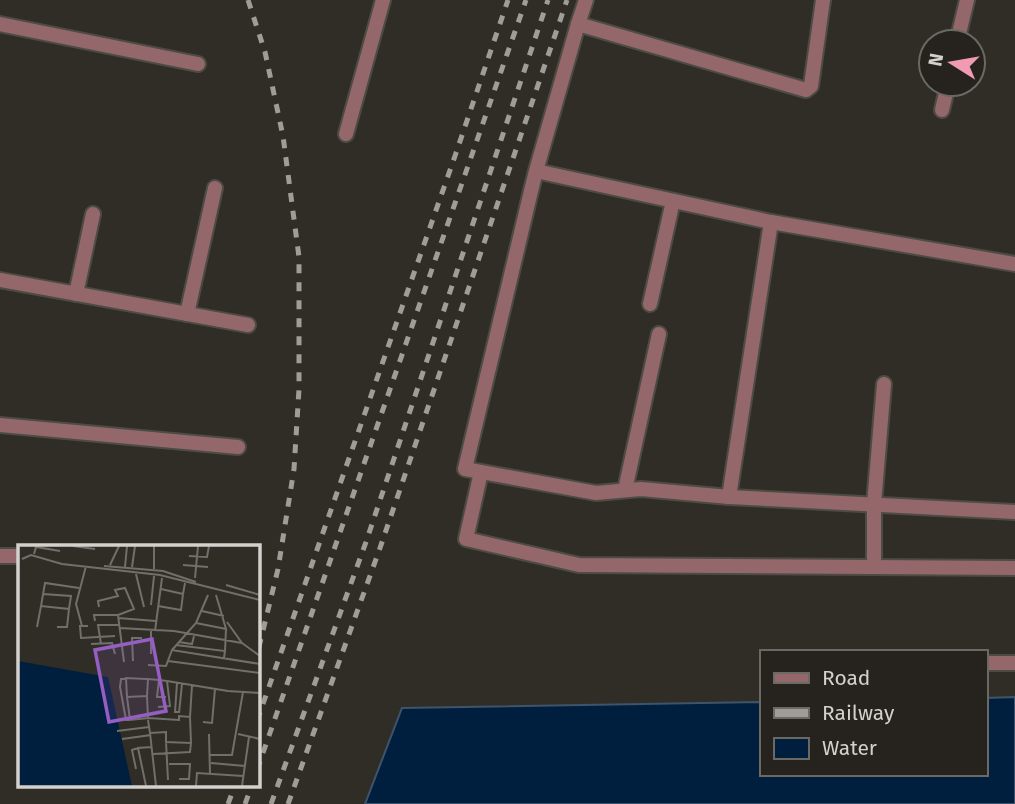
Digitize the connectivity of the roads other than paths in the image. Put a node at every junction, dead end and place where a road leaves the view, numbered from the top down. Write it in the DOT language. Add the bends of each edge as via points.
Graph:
graph roads {
  1 [pos="383,0"];
  2 [pos="586,0"];
  3 [pos="823,0"];
  4 [pos="967,0"];
  5 [pos="0,24"];
  6 [pos="578,24"];
  7 [pos="960,28"];
  8 [pos="198,64"];
  9 [pos="945,98"];
  10 [pos="942,110"];
  11 [pos="346,134"];
  12 [pos="536,171"];
  13 [pos="215,188"];
  14 [pos="673,201"];
  15 [pos="93,214"];
  16 [pos="771,222"];
  17 [pos="1015,264"];
  18 [pos="0,280"];
  19 [pos="76,294"];
  20 [pos="650,304"];
  21 [pos="187,314"];
  22 [pos="248,326"];
  23 [pos="659,334"];
  24 [pos="884,384"];
  25 [pos="0,425"];
  26 [pos="238,447"];
  27 [pos="481,472"];
  28 [pos="625,490"];
  29 [pos="729,496"];
  30 [pos="874,504"];
  31 [pos="1015,512"];
  32 [pos="0,556"];
  33 [pos="18,556"];
  34 [pos="874,567"];
  35 [pos="1015,568"];
  36 [pos="987,663"];
  37 [pos="1015,663"];
  1 -- 11 [label="street"];
  2 -- 6 [label="street"];
  3 -- 6 [label="street" via="811,86 806,90"];
  4 -- 7 [label="street"];
  5 -- 8 [label="street"];
  6 -- 12 [label="street"];
  9 -- 10 [label="street"];
  12 -- 14 [label="street"];
  12 -- 27 [label="street" via="465,469"];
  13 -- 21 [label="street"];
  14 -- 16 [label="street"];
  14 -- 20 [label="street"];
  15 -- 19 [label="street"];
  16 -- 17 [label="street"];
  16 -- 29 [label="street"];
  18 -- 19 [label="street"];
  19 -- 21 [label="street"];
  21 -- 22 [label="street"];
  23 -- 28 [label="street"];
  24 -- 30 [label="street"];
  25 -- 26 [label="street"];
  27 -- 28 [label="street" via="596,493"];
  27 -- 34 [label="street" via="466,539 579,565"];
  28 -- 29 [label="street"];
  29 -- 30 [label="street"];
  30 -- 31 [label="street"];
  30 -- 34 [label="street"];
  32 -- 33 [label="street"];
  34 -- 35 [label="street"];
  36 -- 37 [label="street"];
}
